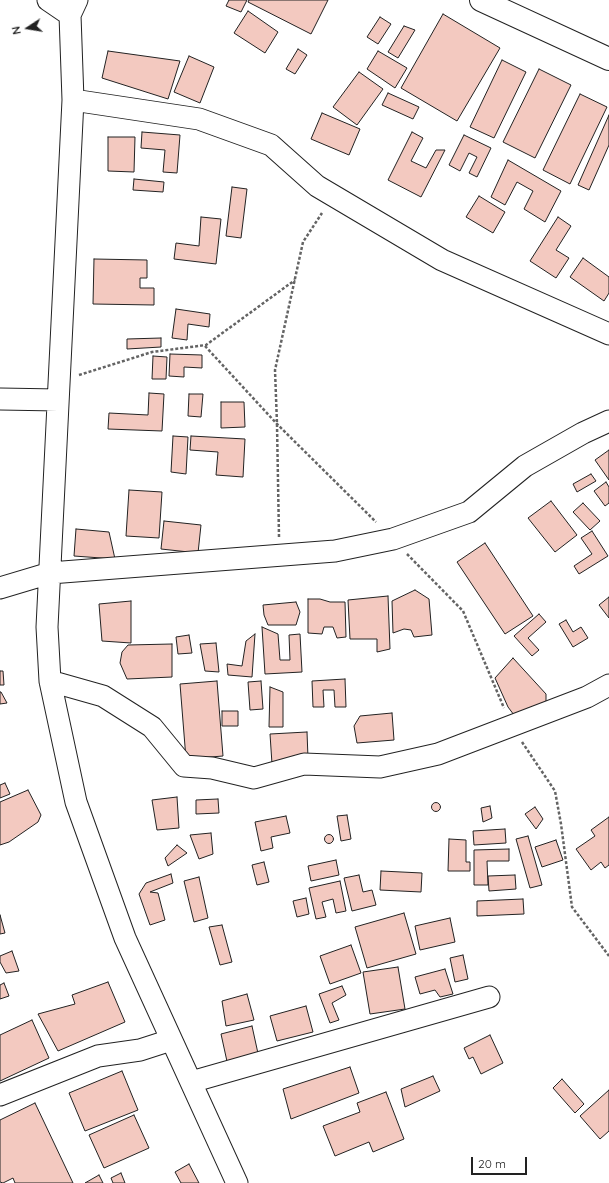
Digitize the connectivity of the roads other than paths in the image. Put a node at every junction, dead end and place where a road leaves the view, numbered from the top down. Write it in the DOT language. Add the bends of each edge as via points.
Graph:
graph roads {
  1 [pos="48,0"];
  2 [pos="481,0"];
  3 [pos="74,7"];
  4 [pos="609,59"];
  5 [pos="73,100"];
  6 [pos="609,334"];
  7 [pos="59,391"];
  8 [pos="0,399"];
  9 [pos="609,421"];
  10 [pos="50,573"];
  11 [pos="0,588"];
  12 [pos="50,681"];
  13 [pos="609,684"];
  14 [pos="489,997"];
  15 [pos="171,1040"];
  16 [pos="191,1082"];
  17 [pos="0,1095"];
  18 [pos="236,1183"];
  1 -- 3 [label="street"];
  2 -- 4 [label="main road"];
  3 -- 5 [label="street"];
  5 -- 6 [label="street" via="199,119 271,145 317,186 442,260"];
  5 -- 7 [label="street"];
  7 -- 8 [label="street"];
  7 -- 10 [label="street"];
  9 -- 10 [label="street" via="525,466 469,512 392,539 335,551"];
  10 -- 11 [label="street"];
  10 -- 12 [label="street" via="47,627"];
  12 -- 13 [label="street" via="103,696 152,727 184,766 212,768 254,778 304,764 380,767 438,754 586,697"];
  12 -- 15 [label="street" via="76,802 125,938"];
  14 -- 16 [label="street"];
  15 -- 16 [label="street"];
  15 -- 17 [label="street" via="140,1050 98,1056"];
  16 -- 18 [label="street"];
}
